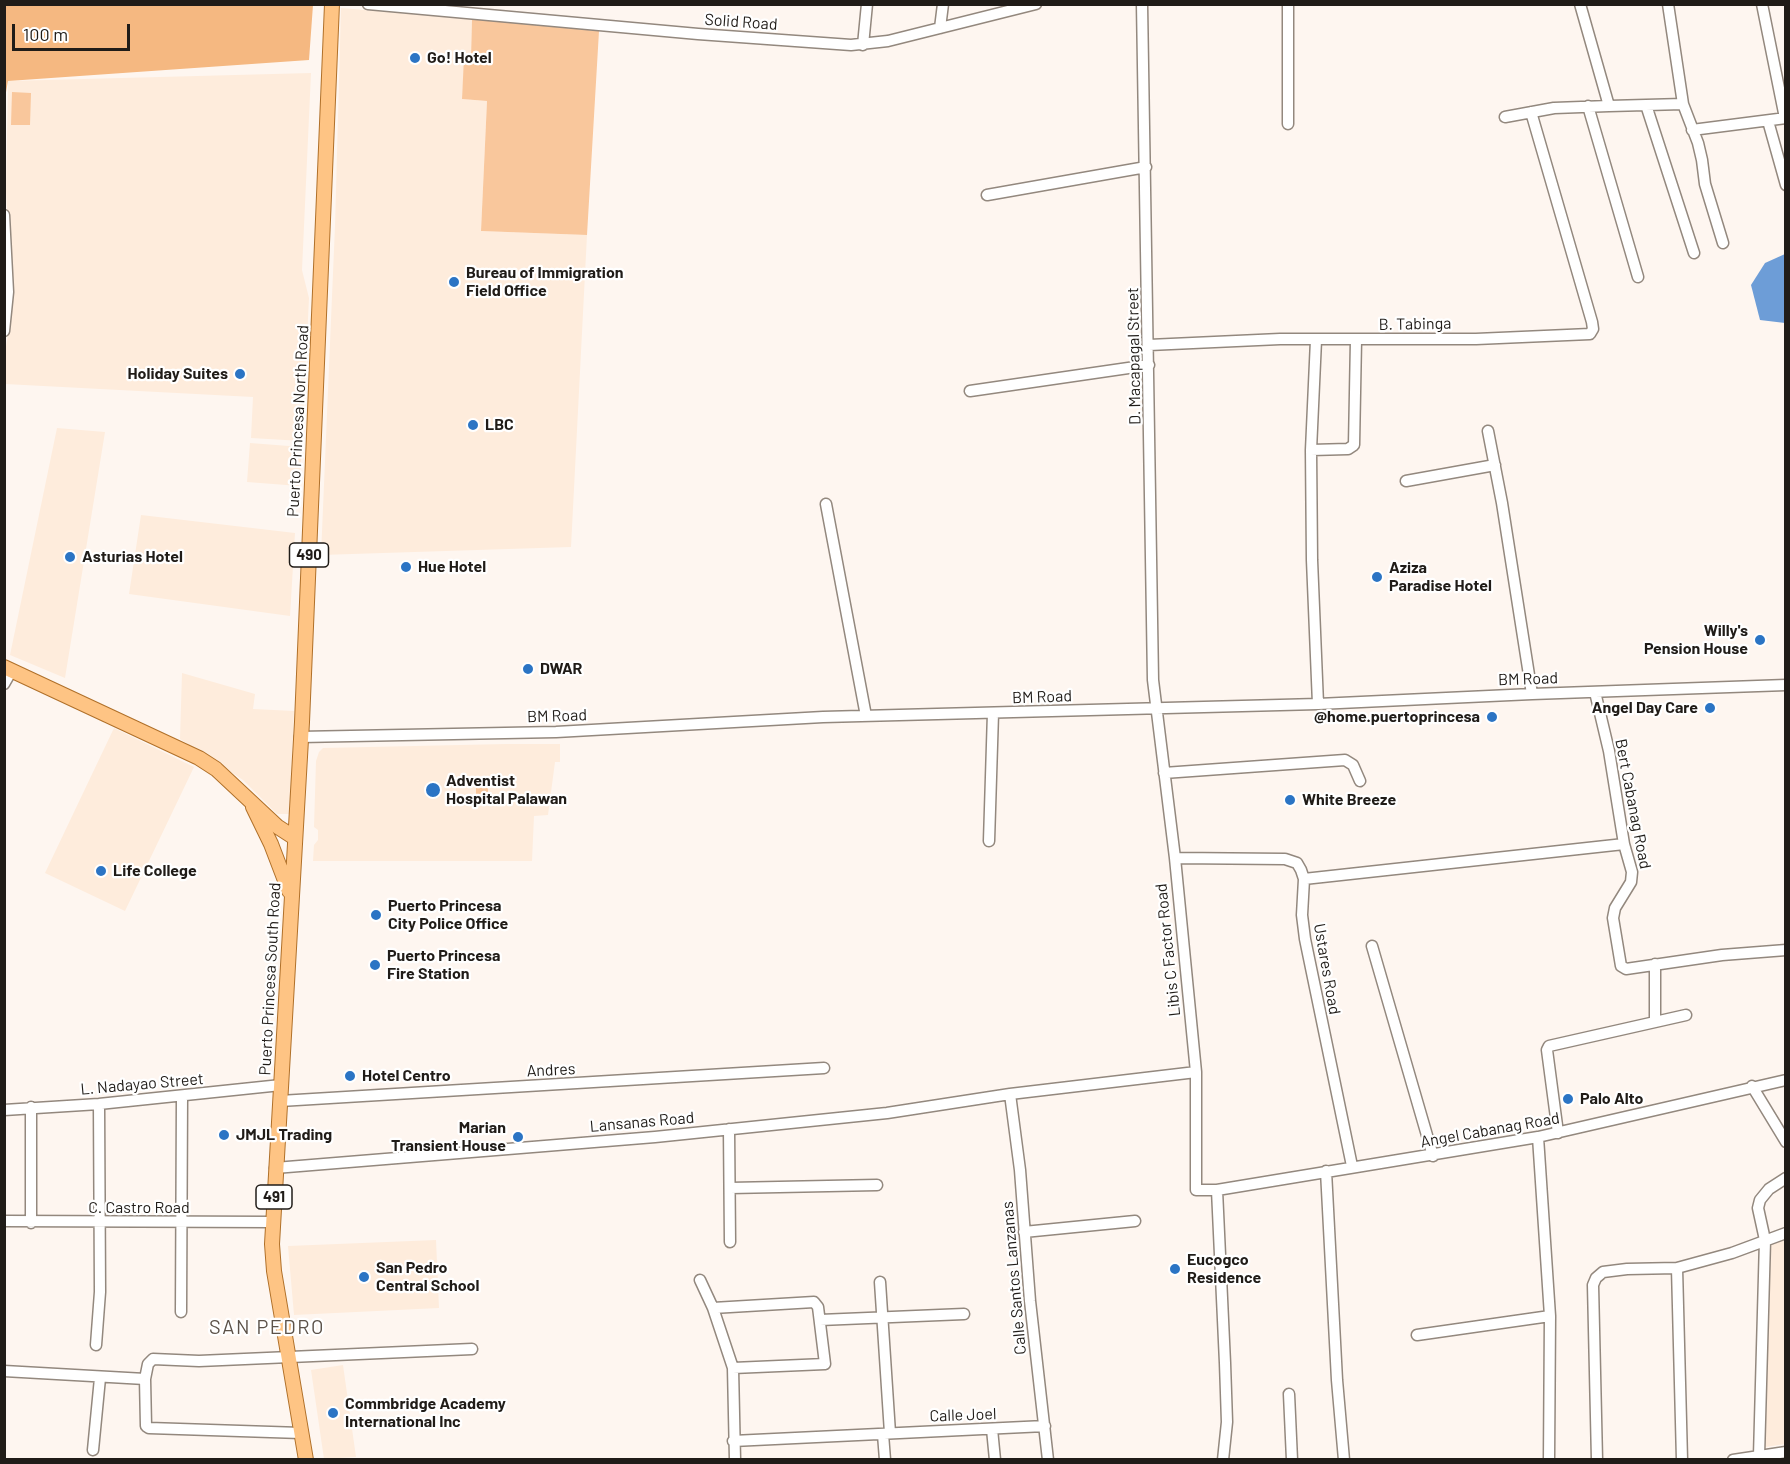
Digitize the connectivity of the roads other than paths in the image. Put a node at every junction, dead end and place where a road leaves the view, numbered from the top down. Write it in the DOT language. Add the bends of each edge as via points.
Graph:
graph roads {
  1 [pos="332,4"];
  2 [pos="368,4"];
  3 [pos="867,4"];
  4 [pos="943,4"];
  5 [pos="1036,4"];
  6 [pos="1142,4"];
  7 [pos="1288,4"];
  8 [pos="1580,4"];
  9 [pos="1668,4"];
  10 [pos="1762,4"];
  11 [pos="940,28"];
  12 [pos="863,45"];
  13 [pos="1683,104"];
  14 [pos="1646,105"];
  15 [pos="1588,106"];
  16 [pos="1609,106"];
  17 [pos="1531,112"];
  18 [pos="1505,117"];
  19 [pos="1785,118"];
  20 [pos="1768,121"];
  21 [pos="1288,124"];
  22 [pos="1692,130"];
  23 [pos="1146,167"];
  24 [pos="1785,185"];
  25 [pos="987,195"];
  26 [pos="4,215"];
  27 [pos="1723,243"];
  28 [pos="1694,254"];
  29 [pos="1638,278"];
  30 [pos="6,292"];
  31 [pos="4,331"];
  32 [pos="1316,340"];
  33 [pos="1356,340"];
  34 [pos="1149,345"];
  35 [pos="1149,365"];
  36 [pos="970,391"];
  37 [pos="1488,431"];
  38 [pos="1311,450"];
  39 [pos="1495,465"];
  40 [pos="1406,481"];
  41 [pos="826,504"];
  42 [pos="8,668"];
  43 [pos="4,684"];
  44 [pos="1785,685"];
  45 [pos="1595,692"];
  46 [pos="1532,694"];
  47 [pos="1318,704"];
  48 [pos="1157,707"];
  49 [pos="993,713"];
  50 [pos="866,716"];
  51 [pos="300,737"];
  52 [pos="1164,773"];
  53 [pos="1360,781"];
  54 [pos="249,799"];
  55 [pos="295,838"];
  56 [pos="989,841"];
  57 [pos="1624,844"];
  58 [pos="1175,858"];
  59 [pos="1304,879"];
  60 [pos="291,896"];
  61 [pos="1372,946"];
  62 [pos="1785,950"];
  63 [pos="1655,964"];
  64 [pos="1686,1015"];
  65 [pos="1655,1022"];
  66 [pos="824,1068"];
  67 [pos="1196,1072"];
  68 [pos="1785,1080"];
  69 [pos="281,1085"];
  70 [pos="1752,1086"];
  71 [pos="1010,1094"];
  72 [pos="182,1096"];
  73 [pos="280,1101"];
  74 [pos="99,1104"];
  75 [pos="31,1107"];
  76 [pos="4,1110"];
  77 [pos="729,1129"];
  78 [pos="1558,1133"];
  79 [pos="1538,1137"];
  80 [pos="1785,1142"];
  81 [pos="1433,1156"];
  82 [pos="1352,1166"];
  83 [pos="276,1168"];
  84 [pos="1326,1171"];
  85 [pos="1785,1178"];
  86 [pos="877,1185"];
  87 [pos="730,1188"];
  88 [pos="1196,1190"];
  89 [pos="1217,1190"];
  90 [pos="4,1221"];
  91 [pos="1135,1221"];
  92 [pos="273,1222"];
  93 [pos="31,1223"];
  94 [pos="100,1223"];
  95 [pos="182,1223"];
  96 [pos="1024,1232"];
  97 [pos="1785,1233"];
  98 [pos="1765,1240"];
  99 [pos="730,1242"];
  100 [pos="1677,1268"];
  101 [pos="700,1280"];
  102 [pos="880,1282"];
  103 [pos="713,1308"];
  104 [pos="181,1312"];
  105 [pos="964,1314"];
  106 [pos="1550,1316"];
  107 [pos="884,1317"];
  108 [pos="820,1320"];
  109 [pos="1418,1335"];
  110 [pos="96,1345"];
  111 [pos="472,1349"];
  112 [pos="289,1357"];
  113 [pos="733,1368"];
  114 [pos="4,1371"];
  115 [pos="100,1378"];
  116 [pos="146,1379"];
  117 [pos="1289,1394"];
  118 [pos="1045,1426"];
  119 [pos="992,1429"];
  120 [pos="301,1433"];
  121 [pos="886,1433"];
  122 [pos="733,1441"];
  123 [pos="93,1450"];
  124 [pos="1785,1452"];
  125 [pos="1759,1456"];
  126 [pos="306,1460"];
  127 [pos="735,1460"];
  128 [pos="885,1460"];
  129 [pos="995,1460"];
  130 [pos="1048,1460"];
  131 [pos="1223,1460"];
  132 [pos="1292,1460"];
  133 [pos="1344,1460"];
  134 [pos="1549,1460"];
  135 [pos="1598,1460"];
  136 [pos="1682,1460"];
  137 [pos="1734,1460"];
  1 -- 51 [label="main road, Puerto Princesa North Road / 490"];
  2 -- 12 [label="street, Solid Road"];
  3 -- 12 [label="street"];
  4 -- 11 [label="street"];
  5 -- 11 [label="street, Solid Road"];
  6 -- 23 [label="street, D. Macapagal Street"];
  7 -- 21 [label="street"];
  8 -- 16 [label="street"];
  9 -- 13 [label="street"];
  10 -- 19 [label="street"];
  11 -- 12 [label="street, Solid Road"];
  13 -- 14 [label="street"];
  13 -- 22 [label="street"];
  14 -- 16 [label="street"];
  14 -- 28 [label="street"];
  15 -- 16 [label="street"];
  15 -- 17 [label="street"];
  15 -- 29 [label="street"];
  17 -- 18 [label="street"];
  17 -- 33 [label="street, B. Tabinga" via="1592,322 1590,334"];
  19 -- 20 [label="street"];
  20 -- 22 [label="street"];
  20 -- 24 [label="street"];
  22 -- 27 [label="street"];
  23 -- 25 [label="street"];
  23 -- 34 [label="street, D. Macapagal Street"];
  26 -- 30 [label="street"];
  30 -- 31 [label="street"];
  32 -- 33 [label="street, B. Tabinga"];
  32 -- 34 [label="street, B. Tabinga"];
  32 -- 38 [label="street"];
  33 -- 38 [label="street" via="1354,445 1348,449"];
  34 -- 35 [label="street, D. Macapagal Street"];
  35 -- 36 [label="street"];
  35 -- 48 [label="street, D. Macapagal Street" via="1153,680"];
  37 -- 39 [label="street"];
  38 -- 47 [label="street"];
  39 -- 40 [label="street"];
  39 -- 46 [label="street"];
  41 -- 50 [label="street"];
  42 -- 43 [label="street"];
  42 -- 54 [label="main road" via="200,758"];
  44 -- 45 [label="street, BM Road"];
  45 -- 46 [label="street, BM Road"];
  45 -- 57 [label="street, Bert Cabanag Road"];
  46 -- 47 [label="street, BM Road"];
  47 -- 48 [label="street, BM Road"];
  48 -- 49 [label="street, BM Road"];
  48 -- 52 [label="street, Libis C Factor Road"];
  49 -- 50 [label="street, BM Road"];
  49 -- 56 [label="street"];
  50 -- 51 [label="street, BM Road" via="556,732"];
  51 -- 55 [label="main road, Puerto Princesa North Road / 490"];
  52 -- 53 [label="street" via="1345,760 1353,765"];
  52 -- 58 [label="street, Libis C Factor Road"];
  54 -- 55 [label="main road"];
  54 -- 60 [label="main road"];
  55 -- 60 [label="main road, Puerto Princesa South Road / 491"];
  57 -- 59 [label="street"];
  57 -- 63 [label="street, Bert Cabanag Road" via="1632,878 1613,918 1619,964 1626,969"];
  58 -- 59 [label="street" via="1292,860 1297,862"];
  58 -- 67 [label="street, Libis C Factor Road"];
  59 -- 82 [label="street, Ustares Road" via="1305,939"];
  60 -- 69 [label="main road, Puerto Princesa South Road / 491"];
  61 -- 81 [label="street"];
  62 -- 63 [label="street, Bert Cabanag Road"];
  63 -- 65 [label="street"];
  64 -- 65 [label="street"];
  65 -- 78 [label="street" via="1549,1046"];
  66 -- 73 [label="street, Andres"];
  67 -- 71 [label="street, Lansanas Road"];
  67 -- 88 [label="street, Libis C Factor Road"];
  68 -- 70 [label="street, Angel Cabanag Road"];
  69 -- 72 [label="street, L. Nadayao Street"];
  69 -- 73 [label="main road, Puerto Princesa South Road / 491"];
  70 -- 78 [label="street, Angel Cabanag Road"];
  70 -- 80 [label="street"];
  71 -- 77 [label="street, Lansanas Road" via="887,1113"];
  71 -- 96 [label="street, Calle Santos Lanzanas"];
  72 -- 74 [label="street, L. Nadayao Street"];
  72 -- 95 [label="street"];
  73 -- 83 [label="main road, Puerto Princesa South Road / 491"];
  74 -- 75 [label="street, L. Nadayao Street"];
  74 -- 94 [label="street"];
  75 -- 76 [label="street, L. Nadayao Street"];
  75 -- 93 [label="street"];
  77 -- 83 [label="street, Lansanas Road"];
  77 -- 87 [label="street"];
  78 -- 79 [label="street, Angel Cabanag Road"];
  79 -- 81 [label="street, Angel Cabanag Road"];
  79 -- 106 [label="street"];
  81 -- 82 [label="street, Angel Cabanag Road"];
  82 -- 84 [label="street, Angel Cabanag Road"];
  83 -- 92 [label="main road, Puerto Princesa South Road / 491"];
  84 -- 89 [label="street, Angel Cabanag Road"];
  84 -- 133 [label="street"];
  85 -- 98 [label="street" via="1760,1200"];
  86 -- 87 [label="street"];
  87 -- 99 [label="street"];
  88 -- 89 [label="street, Angel Cabanag Road"];
  89 -- 131 [label="street" via="1227,1422"];
  90 -- 93 [label="street, C. Castro Road"];
  91 -- 96 [label="street"];
  92 -- 95 [label="street, C. Castro Road"];
  92 -- 112 [label="main road, Puerto Princesa South Road / 491" via="274,1271"];
  93 -- 94 [label="street, C. Castro Road"];
  94 -- 95 [label="street, C. Castro Road"];
  94 -- 110 [label="street"];
  95 -- 104 [label="street"];
  96 -- 118 [label="street, Calle Santos Lanzanas"];
  97 -- 98 [label="street"];
  98 -- 100 [label="street" via="1732,1254"];
  98 -- 125 [label="street"];
  100 -- 135 [label="street" via="1603,1272 1593,1285"];
  100 -- 136 [label="street"];
  101 -- 103 [label="street"];
  102 -- 107 [label="street"];
  103 -- 108 [label="street" via="814,1302"];
  103 -- 113 [label="street"];
  105 -- 107 [label="street"];
  106 -- 109 [label="street"];
  106 -- 134 [label="street"];
  107 -- 108 [label="street"];
  107 -- 121 [label="street"];
  108 -- 113 [label="street" via="825,1364"];
  111 -- 112 [label="street"];
  112 -- 116 [label="street" via="153,1359 148,1364"];
  112 -- 120 [label="main road, Puerto Princesa South Road / 491"];
  113 -- 122 [label="street"];
  114 -- 115 [label="street"];
  115 -- 116 [label="street"];
  115 -- 123 [label="street"];
  116 -- 120 [label="street" via="149,1428"];
  117 -- 132 [label="street"];
  118 -- 119 [label="street, Calle Joel"];
  118 -- 130 [label="street, Calle Santos Lanzanas"];
  119 -- 121 [label="street, Calle Joel"];
  119 -- 129 [label="street"];
  120 -- 126 [label="main road, Puerto Princesa South Road / 491"];
  121 -- 122 [label="street, Calle Joel"];
  121 -- 128 [label="street"];
  122 -- 127 [label="street"];
  124 -- 125 [label="street"];
  125 -- 137 [label="street"];
}
